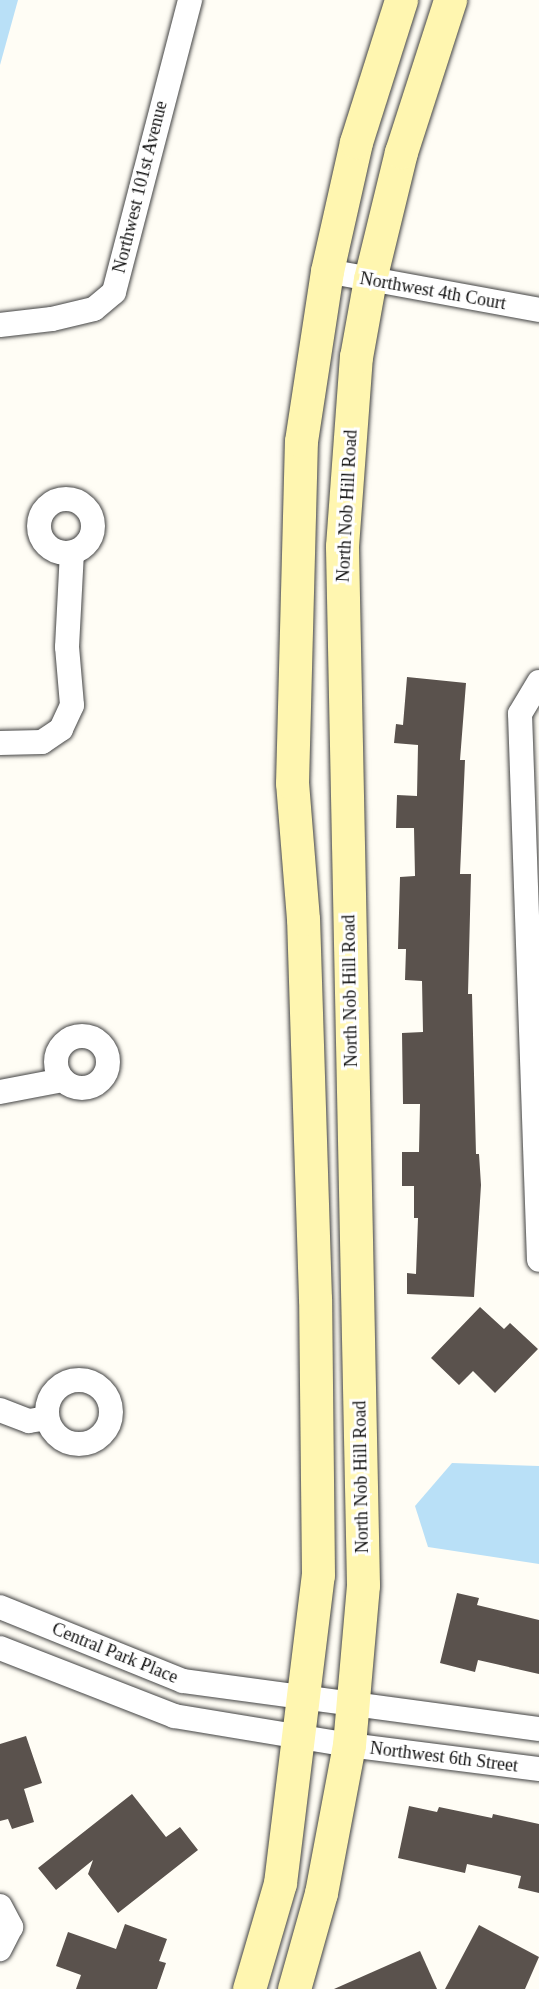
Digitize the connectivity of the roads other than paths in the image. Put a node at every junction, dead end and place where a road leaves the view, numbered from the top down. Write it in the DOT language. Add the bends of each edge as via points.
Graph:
graph roads {
  1 [pos="190,0"];
  2 [pos="401,0"];
  3 [pos="450,0"];
  4 [pos="327,271"];
  5 [pos="370,279"];
  6 [pos="539,309"];
  7 [pos="0,325"];
  8 [pos="72,553"];
  9 [pos="539,682"];
  10 [pos="0,743"];
  11 [pos="63,1080"];
  12 [pos="0,1092"];
  13 [pos="539,1260"];
  14 [pos="0,1410"];
  15 [pos="47,1419"];
  16 [pos="0,1607"];
  17 [pos="0,1648"];
  18 [pos="304,1697"];
  19 [pos="354,1705"];
  20 [pos="539,1729"];
  21 [pos="300,1737"];
  22 [pos="349,1745"];
  23 [pos="539,1769"];
  24 [pos="0,1906"];
  25 [pos="0,1949"];
  26 [pos="249,1989"];
  27 [pos="294,1989"];
  1 -- 7 [label="street, Northwest 101st Avenue" via="114,292 93,309"];
  2 -- 4 [label="main road" via="357,142"];
  3 -- 5 [label="main road, North Nob Hill Road" via="401,152"];
  4 -- 5 [label="street, Northwest 4th Court"];
  4 -- 18 [label="main road" via="301,441 292,783 303,920 315,1299 318,1575"];
  5 -- 6 [label="street, Northwest 4th Court"];
  5 -- 19 [label="main road, North Nob Hill Road" via="356,357 342,546 363,1585"];
  8 -- 10 [label="street" via="67,648 72,705 61,729 42,742"];
  9 -- 13 [label="street" via="520,714"];
  11 -- 12 [label="street"];
  14 -- 15 [label="street" via="29,1421"];
  16 -- 18 [label="street, Central Park Place" via="183,1681"];
  17 -- 21 [label="street, Central Park Place" via="174,1716"];
  18 -- 19 [label="street, Central Park Place"];
  18 -- 21 [label="main road"];
  19 -- 20 [label="street"];
  19 -- 22 [label="main road, North Nob Hill Road"];
  21 -- 22 [label="street, Central Park Place"];
  21 -- 26 [label="main road" via="280,1883"];
  22 -- 23 [label="street, Northwest 6th Street"];
  22 -- 27 [label="main road, North Nob Hill Road" via="321,1893"];
  24 -- 25 [label="street" via="11,1927"];
}
